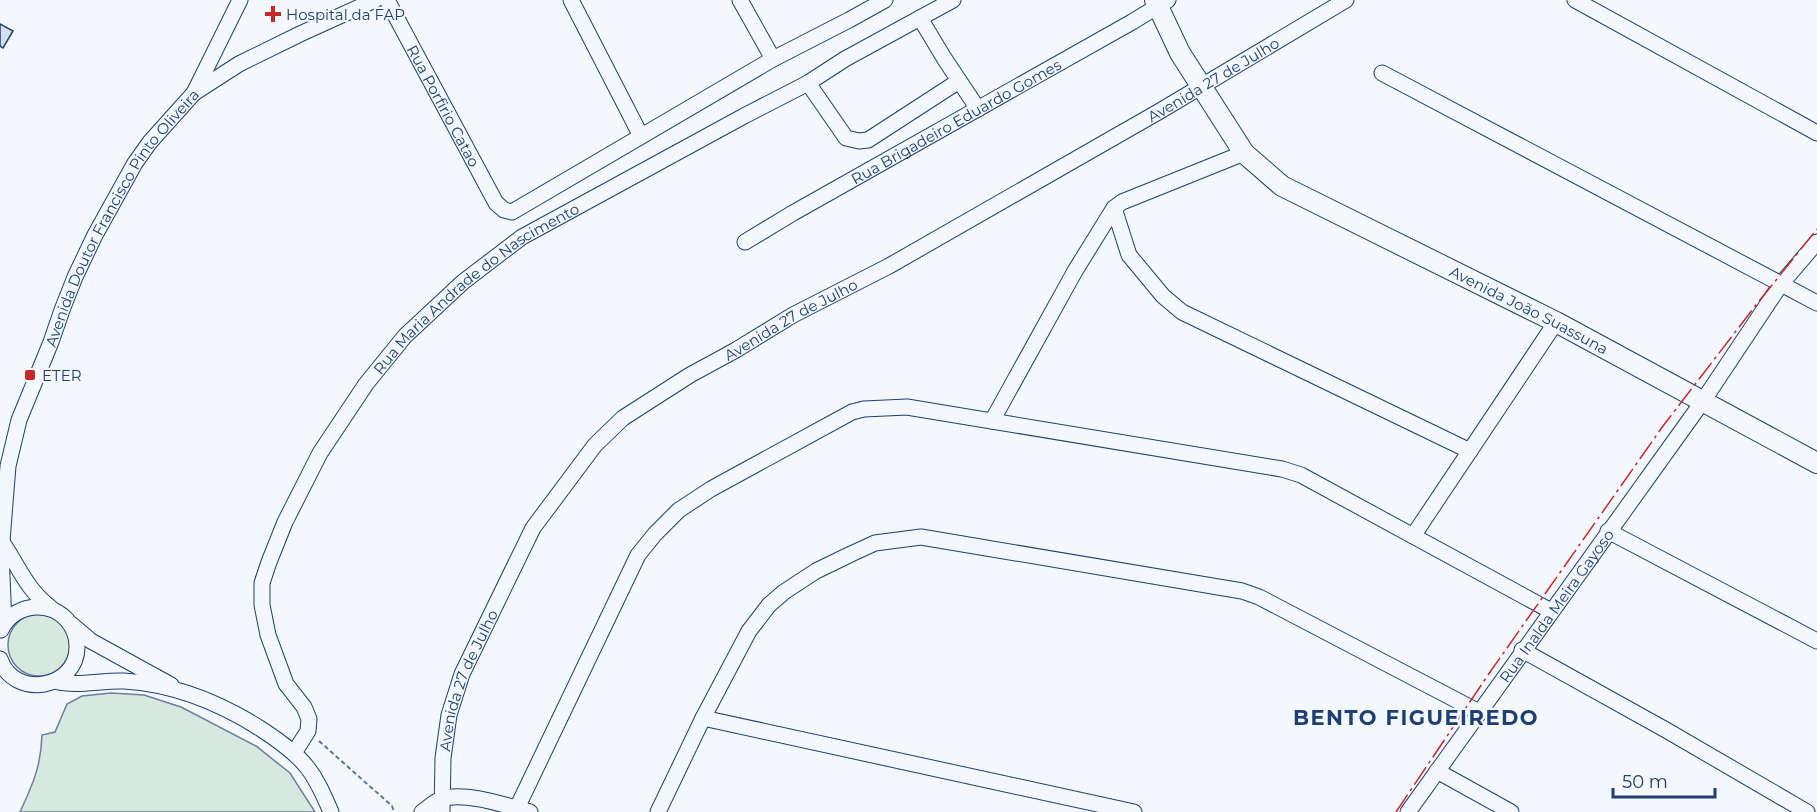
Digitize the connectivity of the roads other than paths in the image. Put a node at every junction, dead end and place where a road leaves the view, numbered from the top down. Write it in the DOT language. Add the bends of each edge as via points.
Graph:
graph roads {
  1 [pos="240,0"];
  2 [pos="375,0"];
  3 [pos="387,0"];
  4 [pos="571,0"];
  5 [pos="740,0"];
  6 [pos="885,0"];
  7 [pos="953,0"];
  8 [pos="1346,0"];
  9 [pos="1575,0"];
  10 [pos="1160,2"];
  11 [pos="920,18"];
  12 [pos="773,60"];
  13 [pos="1382,72"];
  14 [pos="959,81"];
  15 [pos="808,83"];
  16 [pos="1201,85"];
  17 [pos="194,93"];
  18 [pos="978,109"];
  19 [pos="1817,133"];
  20 [pos="641,136"];
  21 [pos="1244,153"];
  22 [pos="1114,208"];
  23 [pos="504,210"];
  24 [pos="745,242"];
  25 [pos="1817,242"];
  26 [pos="1781,284"];
  27 [pos="1817,303"];
  28 [pos="1556,322"];
  29 [pos="1703,401"];
  30 [pos="992,421"];
  31 [pos="1470,451"];
  32 [pos="1817,463"];
  33 [pos="1608,531"];
  34 [pos="1413,536"];
  35 [pos="2,542"];
  36 [pos="54,610"];
  37 [pos="1551,611"];
  38 [pos="69,623"];
  39 [pos="2,629"];
  40 [pos="1817,641"];
  41 [pos="1522,650"];
  42 [pos="0,659"];
  43 [pos="0,680"];
  44 [pos="17,680"];
  45 [pos="55,681"];
  46 [pos="181,691"];
  47 [pos="1479,712"];
  48 [pos="703,718"];
  49 [pos="294,753"];
  50 [pos="1437,771"];
  51 [pos="442,805"];
  52 [pos="523,810"];
  53 [pos="331,812"];
  54 [pos="422,812"];
  55 [pos="658,812"];
  56 [pos="1134,812"];
  57 [pos="1408,812"];
  58 [pos="1511,812"];
  59 [pos="1807,812"];
  1 -- 17 [label="street"];
  2 -- 17 [label="street, Avenida Doutor Francisco Pinto Oliveira" via="239,64"];
  3 -- 23 [label="street, Rua Porfirio Catao" via="496,203"];
  4 -- 20 [label="street"];
  5 -- 12 [label="street"];
  6 -- 12 [label="street, Rua Maria Andrade do Nascimento"];
  7 -- 11 [label="street, Rua Maria Andrade do Nascimento"];
  8 -- 16 [label="street, Avenida 27 de Julho"];
  9 -- 19 [label="street"];
  10 -- 16 [label="main road, Avenida João Suassuna" via="1180,53"];
  10 -- 18 [label="street, Rua Brigadeiro Eduardo Gomes"];
  11 -- 14 [label="street"];
  11 -- 15 [label="street, Rua Maria Andrade do Nascimento"];
  12 -- 20 [label="street, Rua Maria Andrade do Nascimento"];
  13 -- 26 [label="street"];
  14 -- 15 [label="street" via="868,140 859,141 846,138"];
  14 -- 18 [label="street"];
  15 -- 49 [label="street, Rua Maria Andrade do Nascimento" via="540,226 503,250 438,303 366,384 308,474 274,546 262,583 261,605 268,635 286,684 308,714 308,731"];
  16 -- 21 [label="main road, Avenida João Suassuna"];
  16 -- 51 [label="street, Avenida 27 de Julho" via="889,266 793,315 623,418 595,445 533,528 462,674 449,715"];
  17 -- 35 [label="street, Avenida Doutor Francisco Pinto Oliveira" via="135,163 75,277 19,420 8,466"];
  18 -- 24 [label="street, Rua Brigadeiro Eduardo Gomes"];
  20 -- 23 [label="street, Rua Maria Andrade do Nascimento" via="512,212"];
  21 -- 22 [label="street"];
  21 -- 28 [label="main road, Avenida João Suassuna" via="1282,186"];
  22 -- 30 [label="street"];
  22 -- 31 [label="street" via="1129,255 1163,296 1182,312"];
  25 -- 26 [label="street, Rua Inalda Meira Gayoso"];
  26 -- 27 [label="street"];
  26 -- 29 [label="street, Rua Inalda Meira Gayoso"];
  28 -- 29 [label="main road, Avenida João Suassuna"];
  28 -- 31 [label="street"];
  29 -- 32 [label="main road, Avenida João Suassuna"];
  29 -- 33 [label="street, Rua Inalda Meira Gayoso"];
  30 -- 34 [label="street" via="1282,469 1301,475"];
  30 -- 52 [label="street" via="907,407 852,412 679,510 638,555"];
  31 -- 34 [label="street"];
  33 -- 37 [label="street, Rua Inalda Meira Gayoso"];
  33 -- 40 [label="street"];
  34 -- 37 [label="street"];
  35 -- 36 [label="street" via="34,593"];
  35 -- 39 [label="street, Avenida Doutor Francisco Pinto Oliveira"];
  36 -- 38 [label="street"];
  36 -- 39 [label="street" via="21,610"];
  37 -- 41 [label="street, Rua Inalda Meira Gayoso"];
  38 -- 45 [label="street" via="77,651 70,669"];
  38 -- 46 [label="street" via="91,641"];
  41 -- 47 [label="street, Rua Inalda Meira Gayoso"];
  41 -- 59 [label="street"];
  42 -- 44 [label="street"];
  43 -- 44 [label="street"];
  44 -- 45 [label="street" via="35,686"];
  45 -- 46 [label="street" via="123,681"];
  46 -- 49 [label="street" via="210,700 240,716"];
  47 -- 48 [label="street" via="1242,591 921,537 875,543 816,571 769,605 749,631"];
  47 -- 50 [label="street, Rua Inalda Meira Gayoso"];
  48 -- 55 [label="street"];
  48 -- 56 [label="street"];
  49 -- 53 [label="street" via="321,789"];
  50 -- 57 [label="street, Rua Inalda Meira Gayoso"];
  50 -- 58 [label="street"];
  51 -- 52 [label="street" via="466,797"];
  51 -- 54 [label="street"];
}
